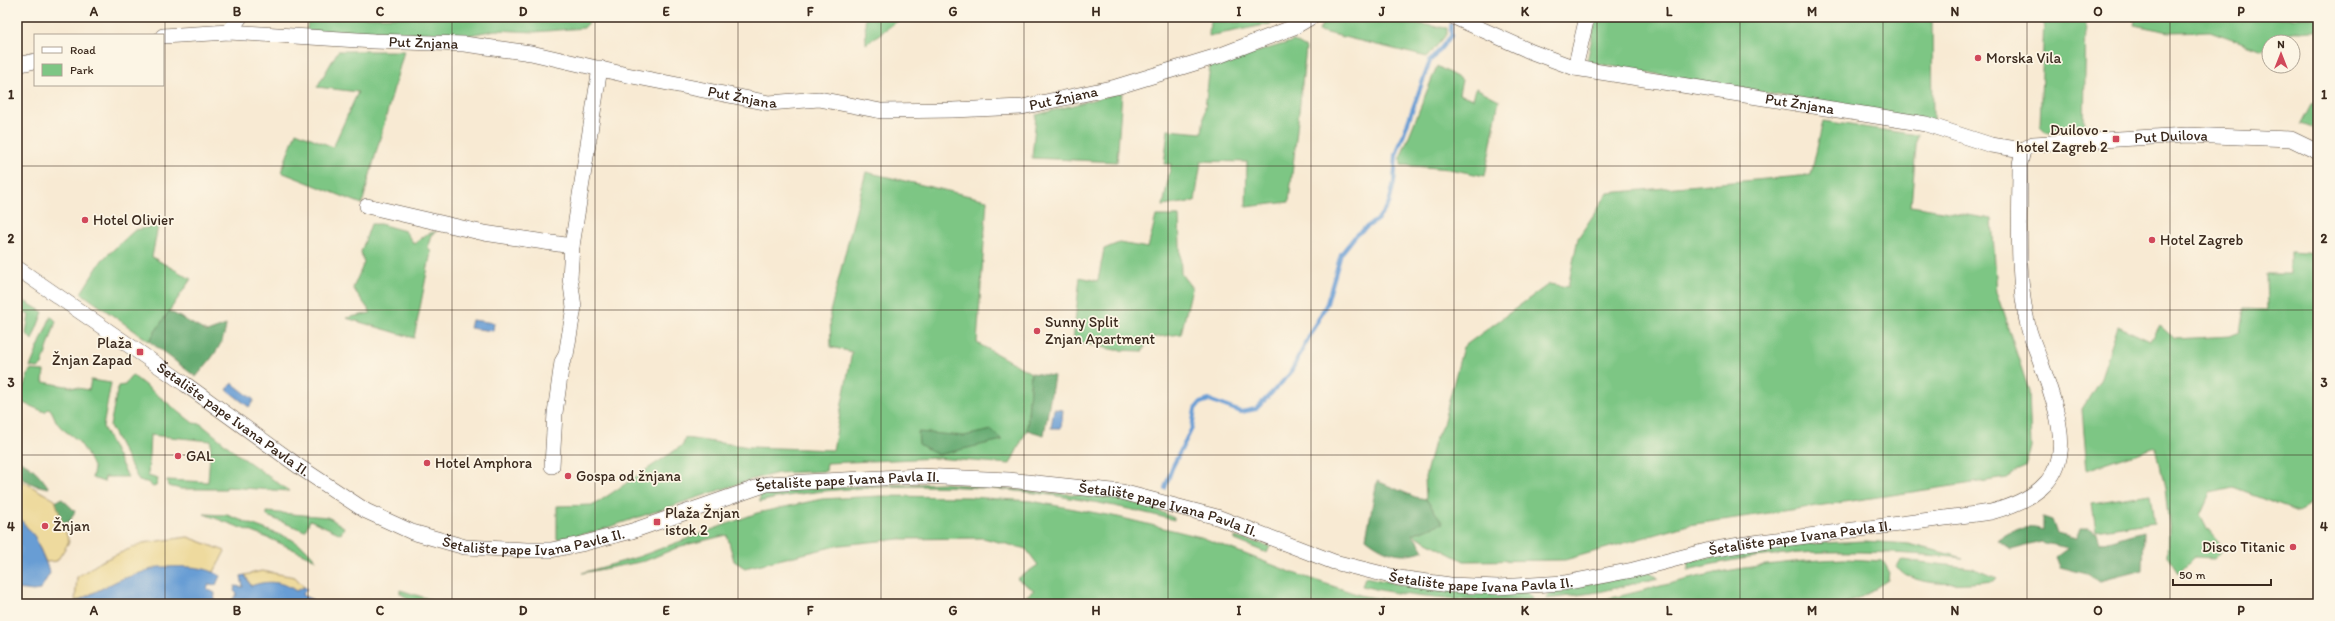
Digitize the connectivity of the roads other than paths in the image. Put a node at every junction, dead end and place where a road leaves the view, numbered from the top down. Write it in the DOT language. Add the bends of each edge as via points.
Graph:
graph roads {
  1 [pos="240,17"];
  2 [pos="1311,17"];
  3 [pos="1454,17"];
  4 [pos="1587,17"];
  5 [pos="229,32"];
  6 [pos="164,36"];
  7 [pos="34,61"];
  8 [pos="17,65"];
  9 [pos="600,68"];
  10 [pos="1575,68"];
  11 [pos="2023,150"];
  12 [pos="2318,152"];
  13 [pos="367,206"];
  14 [pos="572,246"];
  15 [pos="17,268"];
  16 [pos="552,466"];
  1 -- 5 [label="street"];
  2 -- 9 [label="street, Put Žnjana" via="1294,27 1221,55 1116,86 1022,107 881,111 819,99 769,103"];
  3 -- 10 [label="street, Put Žnjana"];
  4 -- 10 [label="street"];
  5 -- 6 [label="street, Put Žnjana"];
  5 -- 9 [label="street, Put Žnjana" via="464,44 531,52"];
  7 -- 8 [label="street"];
  9 -- 14 [label="street"];
  10 -- 11 [label="street, Put Žnjana" via="1926,124 1991,145"];
  11 -- 12 [label="street, Put Duilova" via="2033,144 2187,135 2291,140"];
  11 -- 15 [label="street, Šetalište pape Ivana Pavla II." via="2020,164 2020,265 2028,326 2047,380 2062,437 2061,456 2056,471 2046,485 2030,498 1991,512 1746,544 1710,550 1596,578 1539,585 1450,585 1399,578 1334,562 1217,517 1122,492 953,477 873,478 767,484 632,531 581,544 539,550 465,548 412,532 366,511"];
  13 -- 14 [label="street" via="484,233"];
  14 -- 16 [label="street" via="570,278 574,307 559,384"];
}
